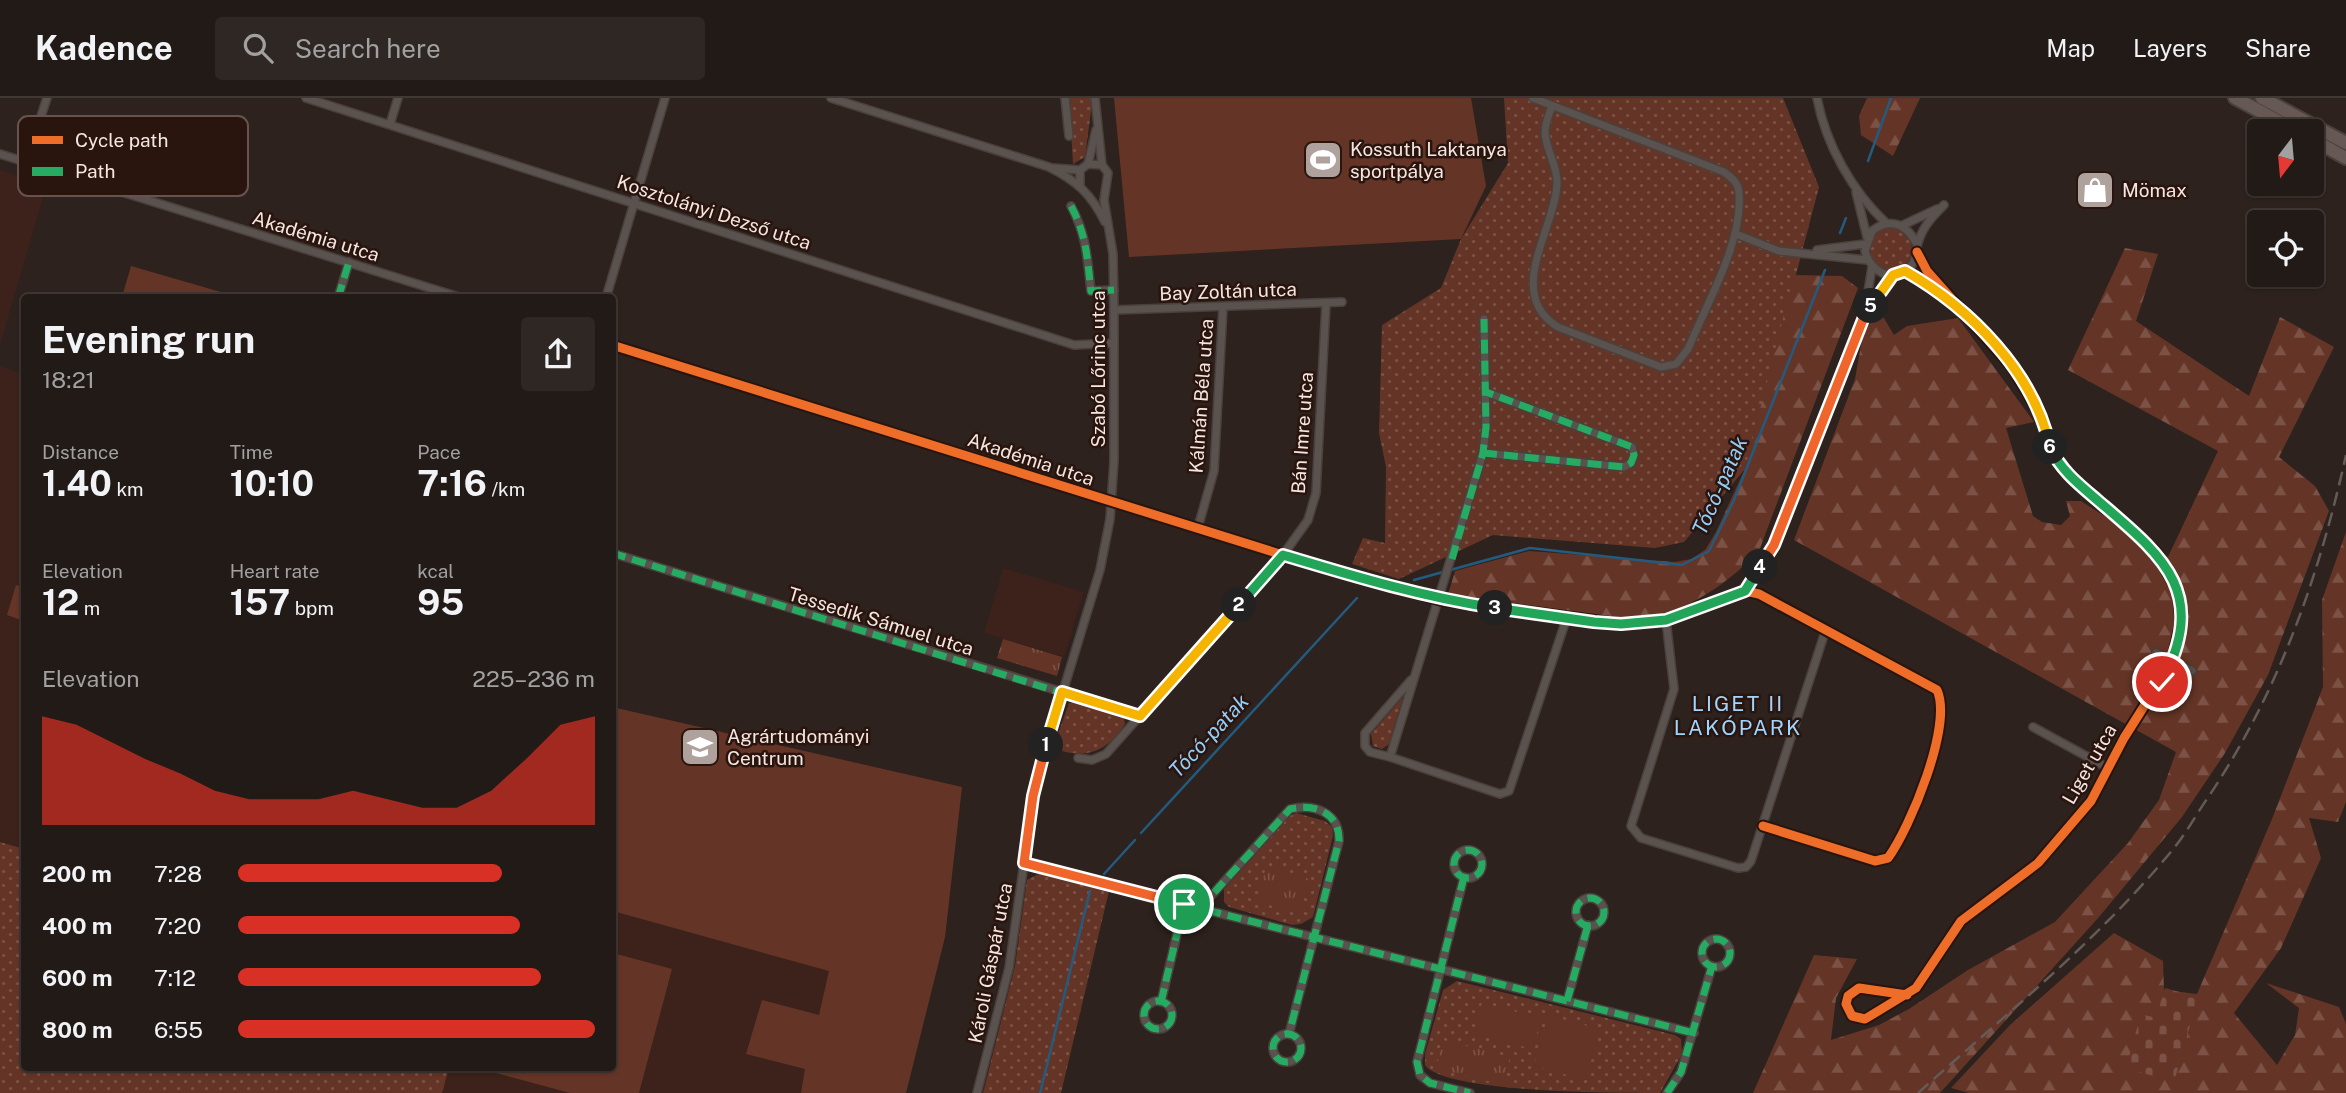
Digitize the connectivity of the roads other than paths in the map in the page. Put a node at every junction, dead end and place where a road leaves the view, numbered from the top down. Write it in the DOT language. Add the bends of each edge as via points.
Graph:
graph roads {
  1 [pos="47,98"];
  2 [pos="306,98"];
  3 [pos="398,98"];
  4 [pos="665,98"];
  5 [pos="831,98"];
  6 [pos="1065,98"];
  7 [pos="1095,98"];
  8 [pos="1533,98"];
  9 [pos="1817,98"];
  10 [pos="2235,98"];
  11 [pos="2262,98"];
  12 [pos="1552,106"];
  13 [pos="41,116"];
  14 [pos="2274,119"];
  15 [pos="390,124"];
  16 [pos="1097,125"];
  17 [pos="1069,136"];
  18 [pos="2346,143"];
  19 [pos="2324,146"];
  20 [pos="0,154"];
  21 [pos="2346,158"];
  22 [pos="18,160"];
  23 [pos="1088,164"];
  24 [pos="1102,165"];
  25 [pos="1049,167"];
  26 [pos="1080,170"];
  27 [pos="1080,184"];
  28 [pos="1854,185"];
  29 [pos="1105,187"];
  30 [pos="1087,191"];
  31 [pos="136,196"];
  32 [pos="635,202"];
  33 [pos="1071,206"];
  34 [pos="1886,223"];
  35 [pos="1903,225"];
  36 [pos="1107,226"];
  37 [pos="1736,234"];
  38 [pos="1866,240"];
  39 [pos="1917,248"];
  40 [pos="1805,252"];
  41 [pos="1867,260"];
  42 [pos="349,262"];
  43 [pos="1872,267"];
  44 [pos="1905,271"];
  45 [pos="1893,275"];
  46 [pos="1114,290"];
  47 [pos="339,294"];
  48 [pos="449,294"];
  49 [pos="607,294"];
  50 [pos="1342,302"];
  51 [pos="1326,304"];
  52 [pos="1958,307"];
  53 [pos="1223,308"];
  54 [pos="1114,310"];
  55 [pos="1864,317"];
  56 [pos="1484,319"];
  57 [pos="1114,342"];
  58 [pos="616,346"];
  59 [pos="1486,392"];
  60 [pos="1483,453"];
  61 [pos="1112,502"];
  62 [pos="1198,527"];
  63 [pos="616,554"];
  64 [pos="1283,555"];
  65 [pos="1745,591"];
  66 [pos="1440,600"];
  67 [pos="1567,617"];
  68 [pos="1666,620"];
  69 [pos="1826,629"];
  70 [pos="2156,653"];
  71 [pos="2172,662"];
  72 [pos="2192,671"];
  73 [pos="1415,676"];
  74 [pos="1062,692"];
  75 [pos="1140,716"];
  76 [pos="2033,727"];
  77 [pos="1390,757"];
  78 [pos="1078,758"];
  79 [pos="2108,768"];
  80 [pos="1033,796"];
  81 [pos="1763,826"];
  82 [pos="1024,863"];
  83 [pos="1464,877"];
  84 [pos="1184,904"];
  85 [pos="1200,908"];
  86 [pos="1588,925"];
  87 [pos="1314,937"];
  88 [pos="1712,966"];
  89 [pos="1440,969"];
  90 [pos="1907,995"];
  91 [pos="1567,1001"];
  92 [pos="1161,1002"];
  93 [pos="1694,1032"];
  94 [pos="1289,1034"];
  95 [pos="977,1093"];
  96 [pos="1470,1093"];
  97 [pos="1667,1093"];
  1 -- 13 [label="street"];
  2 -- 15 [label="street, Kosztolányi Dezső utca"];
  3 -- 15 [label="street"];
  4 -- 32 [label="street"];
  5 -- 25 [label="street"];
  6 -- 17 [label="street"];
  7 -- 16 [label="street"];
  8 -- 12 [label="street"];
  9 -- 28 [label="street" via="1838,158"];
  10 -- 14 [label="main road"];
  11 -- 18 [label="main road"];
  12 -- 37 [label="street" via="1724,172 1740,194"];
  12 -- 37 [label="street" via="1545,129 1555,162 1556,195 1535,262 1537,303 1548,321 1661,367 1676,364 1688,349"];
  15 -- 32 [label="street, Kosztolányi Dezső utca"];
  16 -- 23 [label="street"];
  16 -- 24 [label="street"];
  19 -- 21 [label="main road"];
  20 -- 22 [label="street, Akadémia utca"];
  23 -- 24 [label="street"];
  23 -- 26 [label="street"];
  24 -- 29 [label="street" via="1108,178"];
  25 -- 26 [label="street"];
  25 -- 27 [label="street"];
  26 -- 27 [label="street"];
  27 -- 30 [label="street"];
  28 -- 34 [label="street"];
  28 -- 38 [label="street" via="1864,214"];
  29 -- 30 [label="street"];
  29 -- 36 [label="street, Szabó Lőrinc utca"];
  30 -- 36 [label="street, Szabó Lőrinc utca"];
  31 -- 42 [label="street, Akadémia utca"];
  32 -- 49 [label="street"];
  32 -- 57 [label="street, Kosztolányi Dezső utca" via="1074,345"];
  33 -- 46 [label="street" via="1084,234 1090,291"];
  34 -- 35 [label="street"];
  34 -- 38 [label="street"];
  35 -- 39 [label="street"];
  35 -- 39 [label="street" via="1944,205 1926,223"];
  36 -- 46 [label="street, Szabó Lőrinc utca"];
  37 -- 40 [label="street" via="1779,251"];
  38 -- 40 [label="street"];
  38 -- 41 [label="street"];
  39 -- 44 [label="street"];
  39 -- 52 [label="street, Liget utca" via="1927,271"];
  40 -- 41 [label="street"];
  41 -- 43 [label="street"];
  42 -- 47 [label="street"];
  42 -- 48 [label="street, Akadémia utca"];
  43 -- 45 [label="street"];
  43 -- 55 [label="street"];
  44 -- 45 [label="street"];
  44 -- 52 [label="street, Liget utca"];
  45 -- 55 [label="street"];
  46 -- 54 [label="street, Szabó Lőrinc utca"];
  50 -- 51 [label="street, Bay Zoltán utca"];
  51 -- 53 [label="street, Bay Zoltán utca"];
  51 -- 64 [label="street, Bán Imre utca" via="1316,494 1308,520"];
  52 -- 71 [label="street, Liget utca" via="1988,336 2024,385 2062,469 2140,535 2167,567 2178,591 2181,622"];
  53 -- 54 [label="street, Bay Zoltán utca"];
  53 -- 62 [label="street, Kálmán Béla utca" via="1214,471"];
  54 -- 57 [label="street, Szabó Lőrinc utca"];
  55 -- 65 [label="street" via="1774,545"];
  56 -- 59 [label="street"];
  57 -- 61 [label="street, Szabó Lőrinc utca"];
  58 -- 61 [label="street, Akadémia utca"];
  59 -- 60 [label="street"];
  59 -- 60 [label="street" via="1632,447 1634,455 1624,467"];
  60 -- 66 [label="street"];
  61 -- 62 [label="street, Akadémia utca"];
  61 -- 74 [label="street, Szabó Lőrinc utca" via="1100,570"];
  62 -- 64 [label="street, Akadémia utca"];
  63 -- 74 [label="street, Tessedik Sámuel utca"];
  64 -- 66 [label="street, Akadémia utca"];
  64 -- 75 [label="street, Bán Imre utca"];
  65 -- 68 [label="street, Akadémia utca"];
  65 -- 69 [label="street"];
  66 -- 67 [label="street, Akadémia utca"];
  66 -- 73 [label="street"];
  67 -- 68 [label="street, Akadémia utca" via="1621,624"];
  67 -- 77 [label="street" via="1509,792 1500,794"];
  68 -- 81 [label="street" via="1674,689 1630,826 1641,838 1738,868 1751,861"];
  69 -- 81 [label="street"];
  69 -- 81 [label="street" via="1937,690 1940,710 1927,775 1888,858 1875,861"];
  70 -- 71 [label="street"];
  71 -- 72 [label="street"];
  71 -- 79 [label="street, Liget utca"];
  73 -- 77 [label="street"];
  73 -- 77 [label="street" via="1365,733 1364,746 1370,752"];
  74 -- 75 [label="street, Tessedik Sámuel utca"];
  74 -- 80 [label="street, Szabó Lőrinc utca"];
  75 -- 78 [label="street, Bán Imre utca" via="1106,754 1092,760"];
  76 -- 79 [label="street"];
  79 -- 90 [label="street, Liget utca" via="2069,830 2038,863 1961,920"];
  80 -- 82 [label="street, Károli Gáspár utca"];
  82 -- 84 [label="street"];
  82 -- 95 [label="street, Károli Gáspár utca" via="1009,968"];
  83 -- 89 [label="street"];
  84 -- 85 [label="street"];
  84 -- 92 [label="street"];
  85 -- 87 [label="street"];
  85 -- 87 [label="street" via="1290,809 1312,807 1333,818 1339,828"];
  86 -- 91 [label="street"];
  87 -- 89 [label="street"];
  87 -- 94 [label="street"];
  88 -- 93 [label="street"];
  89 -- 91 [label="street"];
  89 -- 96 [label="street" via="1418,1062 1420,1075 1430,1083"];
  90 -- 90 [label="street, Liget utca" via="1858,988 1846,1004 1852,1016 1865,1019"];
  91 -- 93 [label="street"];
  93 -- 97 [label="street" via="1681,1072"];
}
